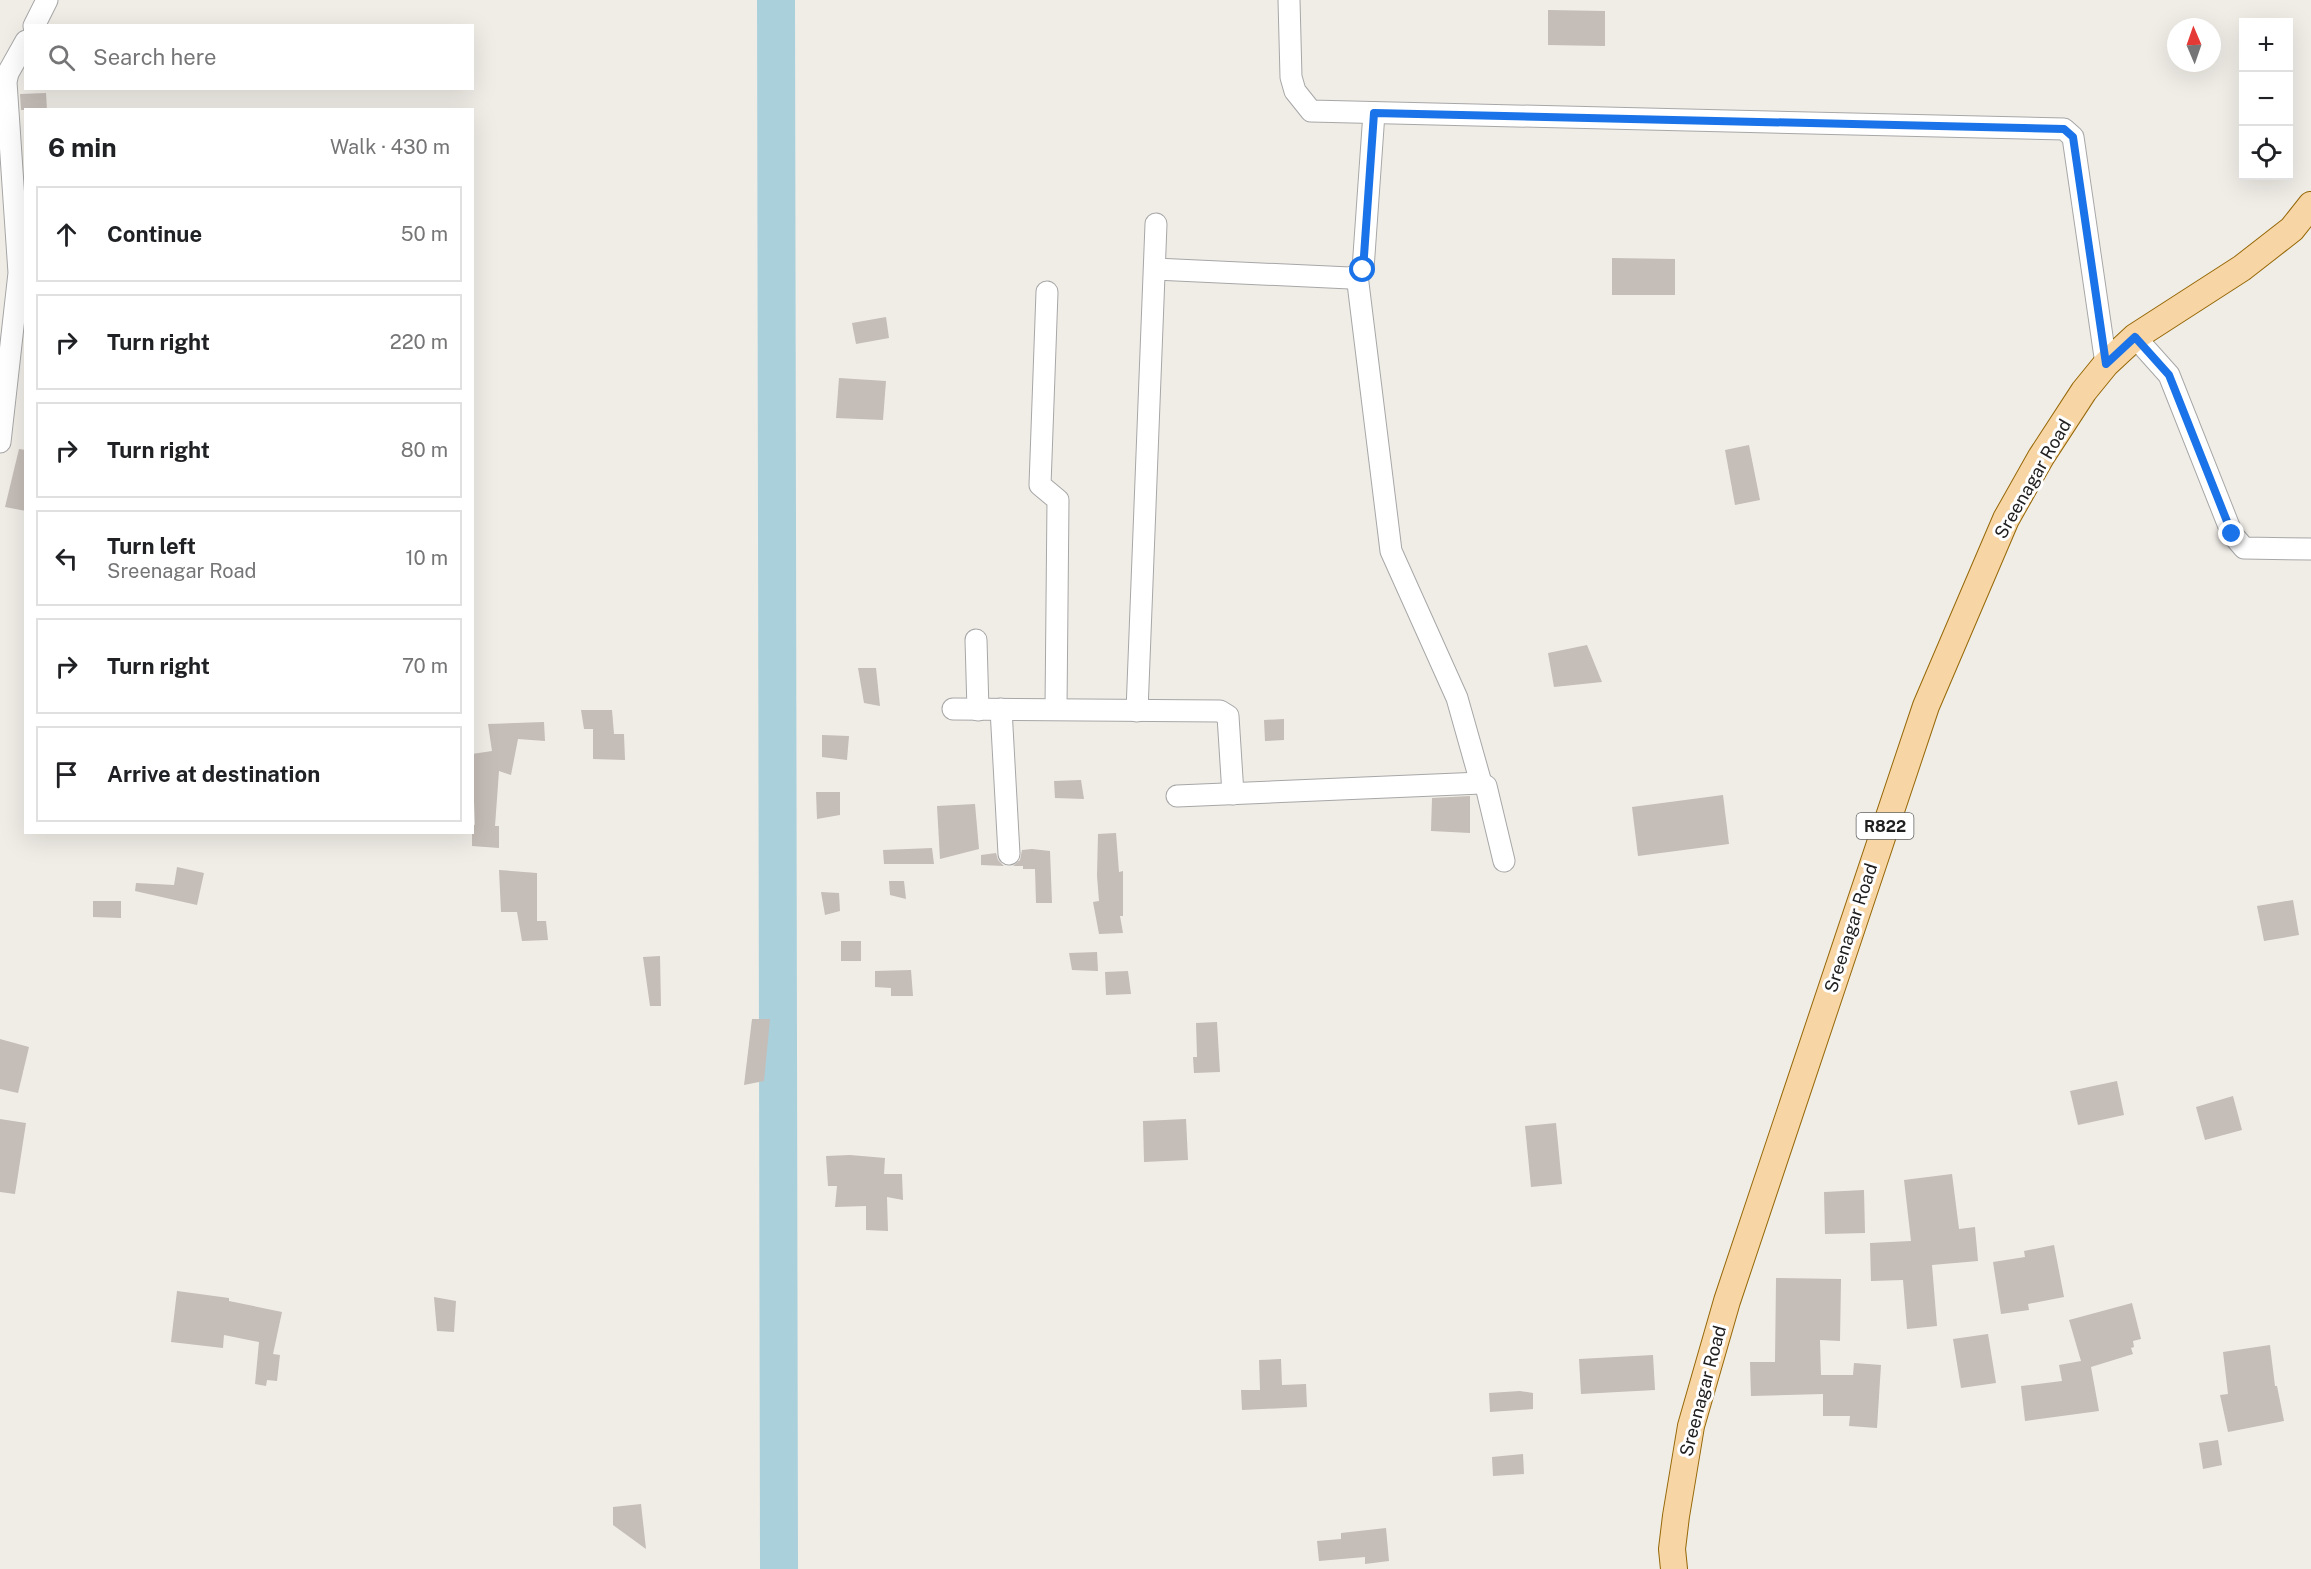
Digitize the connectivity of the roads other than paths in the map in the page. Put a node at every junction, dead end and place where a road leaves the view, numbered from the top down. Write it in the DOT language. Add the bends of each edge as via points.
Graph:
graph roads {
  1 [pos="48,0"];
  2 [pos="1289,0"];
  3 [pos="35,24"];
  4 [pos="24,45"];
  5 [pos="1374,113"];
  6 [pos="2311,205"];
  7 [pos="1156,224"];
  8 [pos="1155,269"];
  9 [pos="1357,275"];
  10 [pos="1047,291"];
  11 [pos="2135,337"];
  12 [pos="2106,364"];
  13 [pos="0,442"];
  14 [pos="2311,549"];
  15 [pos="976,640"];
  16 [pos="1056,708"];
  17 [pos="953,709"];
  18 [pos="1001,709"];
  19 [pos="978,710"];
  20 [pos="1137,711"];
  21 [pos="1481,783"];
  22 [pos="1233,794"];
  23 [pos="1176,796"];
  24 [pos="1009,854"];
  25 [pos="1504,861"];
  26 [pos="1674,1569"];
  1 -- 3 [label="street"];
  2 -- 5 [label="street" via="1291,77 1295,91 1311,111"];
  4 -- 13 [label="street" via="6,82 18,273"];
  5 -- 9 [label="street" via="1363,270"];
  5 -- 12 [label="street" via="2064,129 2073,137"];
  6 -- 11 [label="main road, Sreenagar Road / R822" via="2292,229 2242,268"];
  7 -- 8 [label="street"];
  8 -- 9 [label="street" via="1350,278"];
  8 -- 20 [label="street"];
  9 -- 21 [label="street" via="1391,551 1457,698"];
  10 -- 16 [label="street" via="1040,485 1058,500"];
  11 -- 12 [label="main road, Sreenagar Road / R822"];
  11 -- 14 [label="street" via="2169,375 2232,534 2244,548"];
  12 -- 26 [label="main road, Sreenagar Road / R822" via="2041,457 2006,519 1926,706 1727,1301 1691,1426 1672,1549"];
  15 -- 19 [label="street"];
  16 -- 18 [label="street"];
  16 -- 20 [label="street"];
  17 -- 19 [label="street"];
  18 -- 19 [label="street"];
  18 -- 24 [label="street"];
  20 -- 22 [label="street" via="1220,711 1228,716"];
  21 -- 22 [label="street"];
  21 -- 25 [label="street" via="1486,786"];
  22 -- 23 [label="street"];
}
